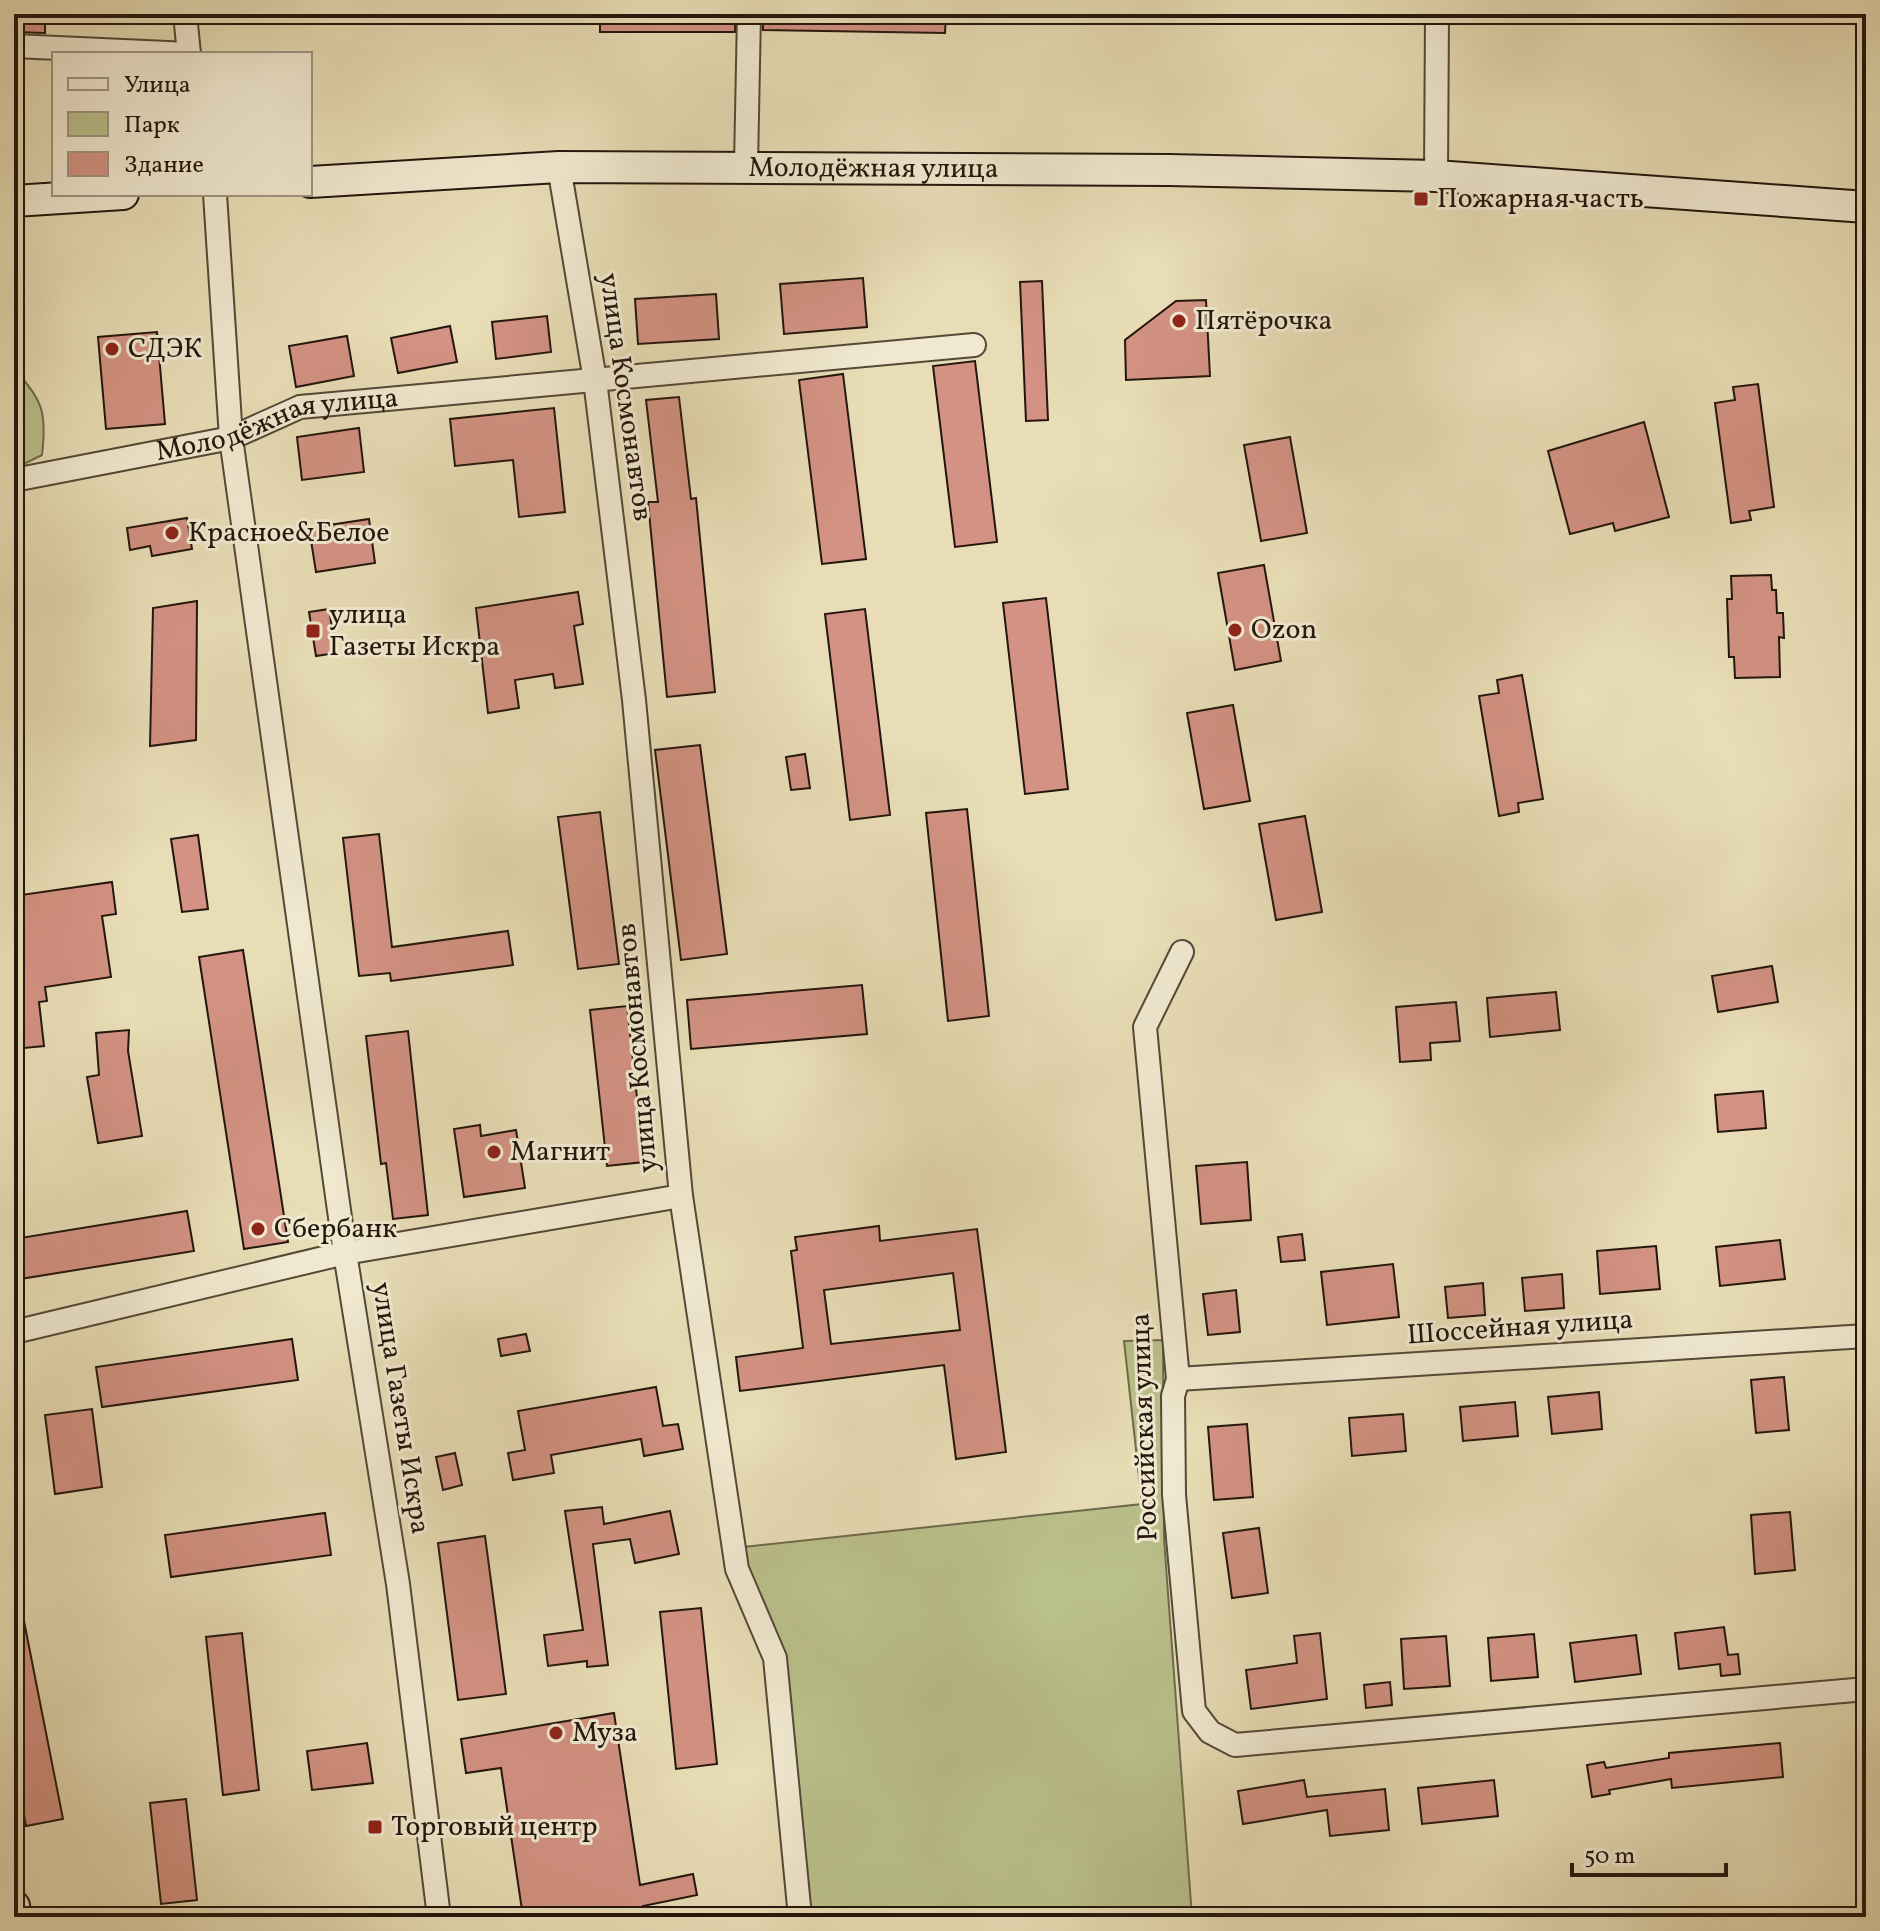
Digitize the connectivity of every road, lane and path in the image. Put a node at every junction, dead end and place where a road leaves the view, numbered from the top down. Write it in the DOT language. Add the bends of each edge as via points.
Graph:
graph roads {
  1 [pos="185,14"];
  2 [pos="749,14"];
  3 [pos="1437,14"];
  4 [pos="14,46"];
  5 [pos="145,52"];
  6 [pos="189,52"];
  7 [pos="746,165"];
  8 [pos="559,167"];
  9 [pos="1436,176"];
  10 [pos="312,182"];
  11 [pos="92,196"];
  12 [pos="215,196"];
  13 [pos="14,201"];
  14 [pos="1866,207"];
  15 [pos="974,345"];
  16 [pos="595,380"];
  17 [pos="231,438"];
  18 [pos="14,480"];
  19 [pos="1182,952"];
  20 [pos="681,1196"];
  21 [pos="345,1253"];
  22 [pos="14,1332"];
  23 [pos="1866,1336"];
  24 [pos="1178,1379"];
  25 [pos="1866,1689"];
  26 [pos="14,1906"];
  27 [pos="16,1917"];
  28 [pos="439,1917"];
  29 [pos="800,1917"];
  1 -- 6 [label="street"];
  2 -- 7 [label="street"];
  3 -- 9 [label="street"];
  4 -- 5 [label="street"];
  7 -- 8 [label="street, Молодёжная улица"];
  7 -- 9 [label="street, Молодёжная улица"];
  8 -- 10 [label="street, Молодёжная улица"];
  8 -- 16 [label="street, улица Космонавтов"];
  9 -- 14 [label="street, Молодёжная улица"];
  11 -- 13 [label="street"];
  12 -- 17 [label="street, улица Газеты Искра"];
  15 -- 16 [label="street, Молодёжная улица"];
  16 -- 17 [label="street, Молодёжная улица" via="300,407"];
  16 -- 20 [label="street, улица Космонавтов" via="635,715"];
  17 -- 18 [label="street, Молодёжная улица"];
  17 -- 21 [label="street, улица Газеты Искра"];
  19 -- 24 [label="street, Российская улица" via="1145,1027"];
  20 -- 21 [label="street"];
  20 -- 29 [label="street, улица Космонавтов" via="737,1569 775,1658"];
  21 -- 22 [label="street"];
  21 -- 28 [label="street, улица Газеты Искра" via="398,1584"];
  23 -- 24 [label="street, Шоссейная улица"];
  24 -- 25 [label="street, Российская улица" via="1173,1396 1174,1495 1194,1711 1210,1732 1235,1745"];
  26 -- 27 [label="street"];
}
